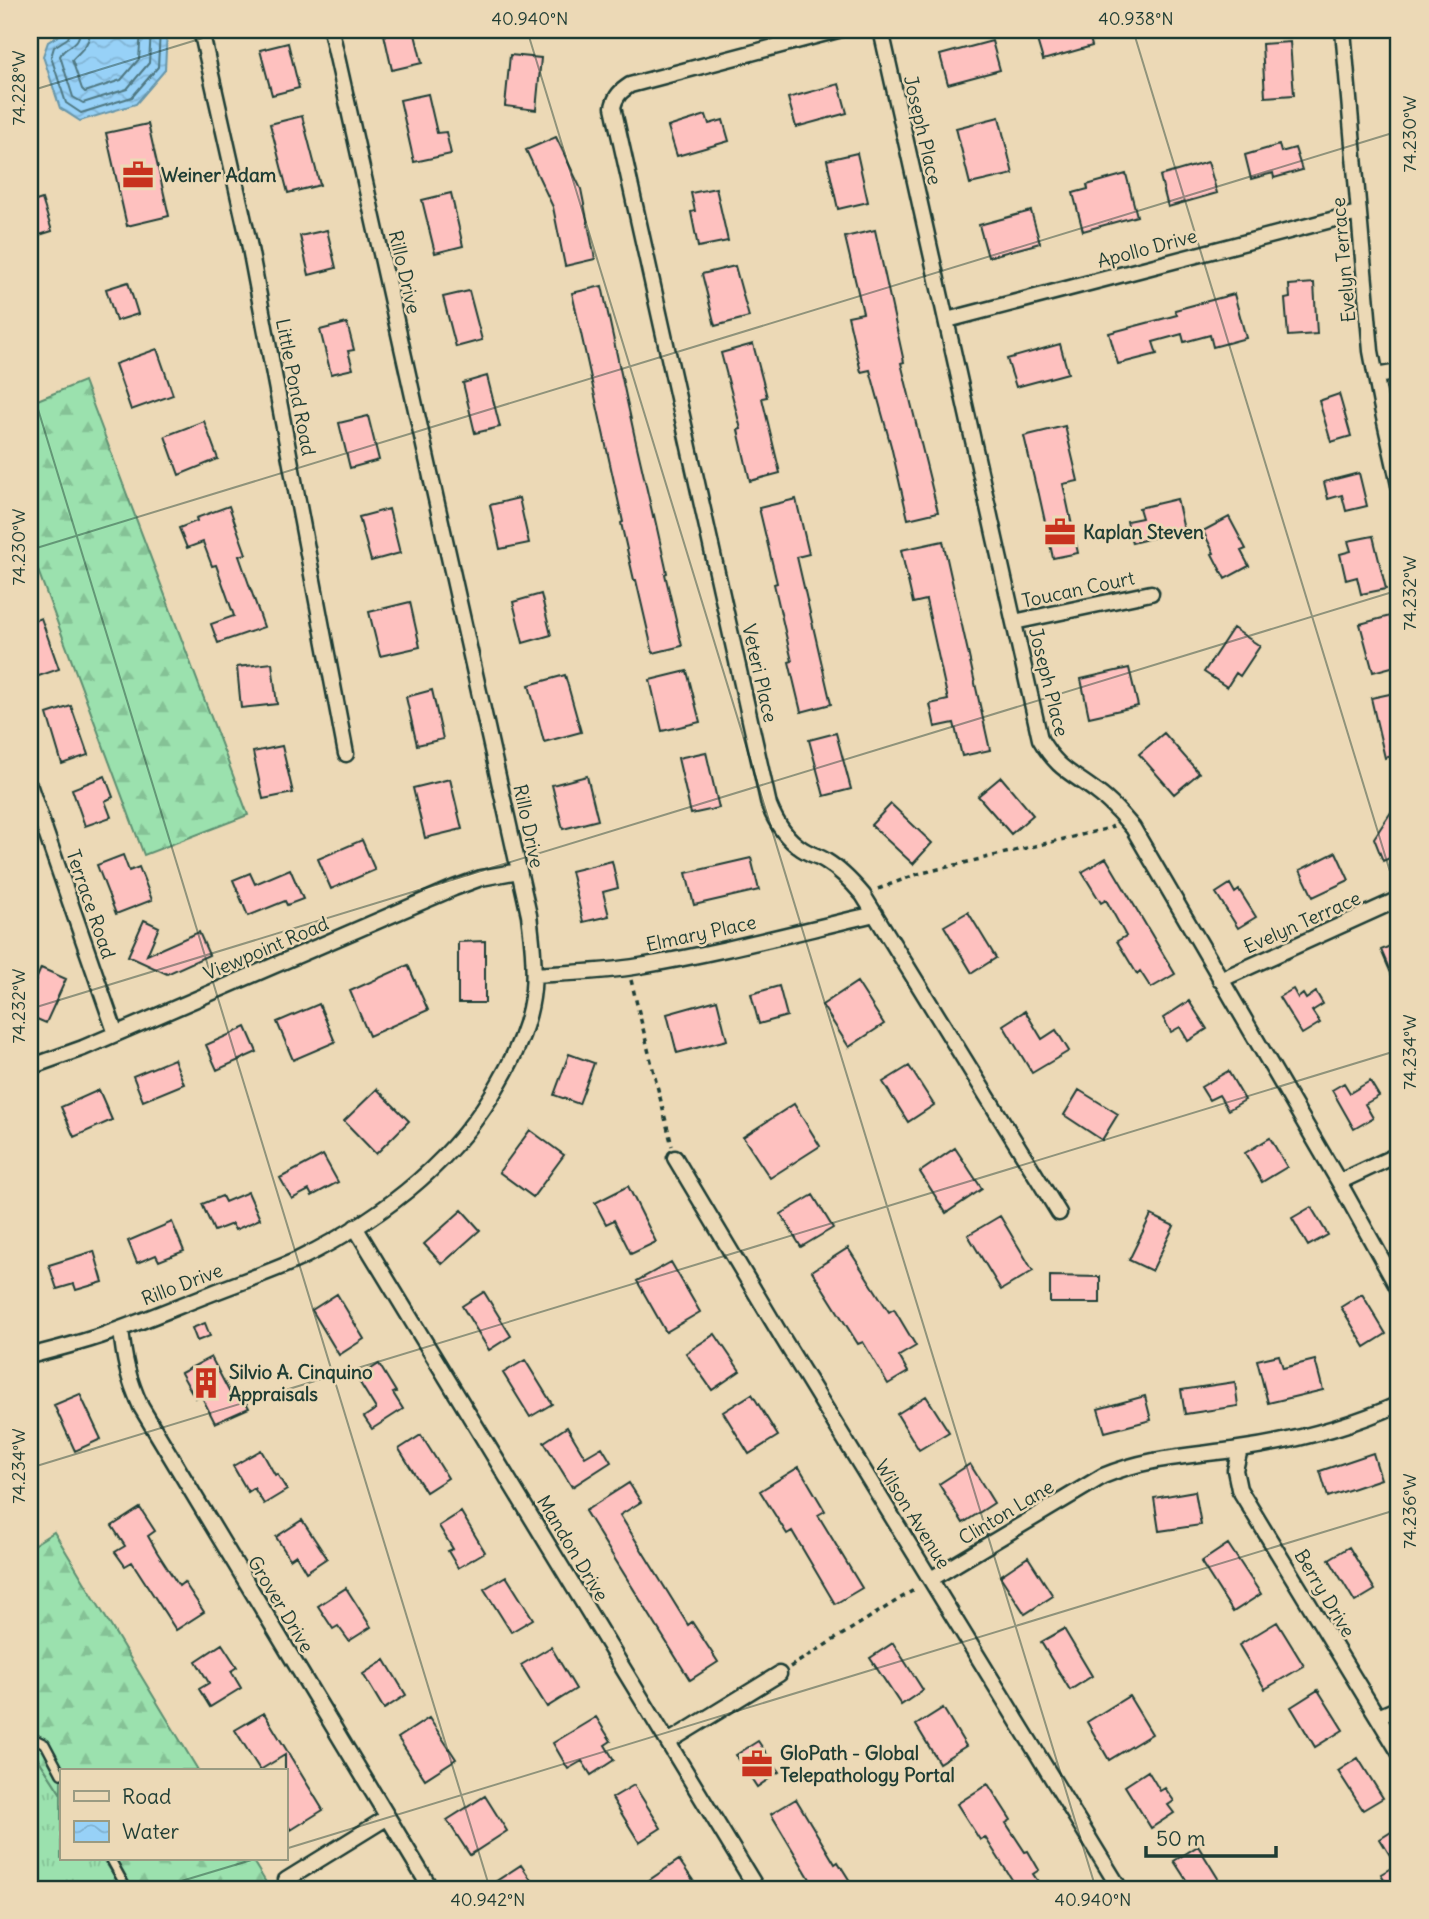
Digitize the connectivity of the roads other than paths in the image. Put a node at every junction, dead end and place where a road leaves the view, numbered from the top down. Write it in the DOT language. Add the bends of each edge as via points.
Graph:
graph roads {
  1 [pos="201,30"];
  2 [pos="331,30"];
  3 [pos="838,30"];
  4 [pos="881,30"];
  5 [pos="1343,30"];
  6 [pos="1358,213"];
  7 [pos="947,320"];
  8 [pos="1399,372"];
  9 [pos="1376,376"];
  10 [pos="1399,485"];
  11 [pos="1151,593"];
  12 [pos="1014,622"];
  13 [pos="346,754"];
  14 [pos="30,787"];
  15 [pos="519,871"];
  16 [pos="1399,899"];
  17 [pos="874,914"];
  18 [pos="534,975"];
  19 [pos="1220,980"];
  20 [pos="116,1034"];
  21 [pos="30,1067"];
  22 [pos="1399,1154"];
  23 [pos="675,1158"];
  24 [pos="1339,1182"];
  25 [pos="1059,1213"];
  26 [pos="355,1227"];
  27 [pos="1399,1290"];
  28 [pos="121,1329"];
  29 [pos="30,1356"];
  30 [pos="1399,1404"];
  31 [pos="1240,1449"];
  32 [pos="931,1579"];
  33 [pos="779,1674"];
  34 [pos="1399,1708"];
  35 [pos="1378,1717"];
  36 [pos="30,1740"];
  37 [pos="668,1742"];
  38 [pos="1399,1752"];
  39 [pos="60,1772"];
  40 [pos="388,1817"];
  41 [pos="111,1860"];
  42 [pos="286,1880"];
  43 [pos="127,1889"];
  44 [pos="431,1889"];
  45 [pos="757,1889"];
  46 [pos="1120,1889"];
  1 -- 13 [label="street, Little Pond Road" via="249,243"];
  2 -- 15 [label="street, Rillo Drive"];
  3 -- 17 [label="street, Veteri Place" via="630,85 621,90 613,107 769,805 786,836 847,877"];
  4 -- 7 [label="street, Joseph Place"];
  5 -- 6 [label="street, Evelyn Terrace"];
  6 -- 7 [label="street, Apollo Drive"];
  6 -- 9 [label="street, Evelyn Terrace"];
  7 -- 12 [label="street, Joseph Place"];
  8 -- 9 [label="street"];
  9 -- 10 [label="street, Evelyn Terrace"];
  11 -- 12 [label="street, Toucan Court"];
  12 -- 19 [label="street, Joseph Place" via="1040,739 1064,771 1098,793 1133,828"];
  14 -- 20 [label="street, Terrace Road"];
  15 -- 18 [label="street, Rillo Drive" via="529,915"];
  15 -- 20 [label="street, Viewpoint Road" via="454,888"];
  16 -- 19 [label="street, Evelyn Terrace"];
  17 -- 18 [label="street, Elmary Place" via="628,968"];
  17 -- 25 [label="street, Veteri Place"];
  18 -- 26 [label="street, Rillo Drive" via="524,1029 485,1109 417,1183"];
  19 -- 24 [label="street, Joseph Place"];
  20 -- 21 [label="street, Viewpoint Road"];
  22 -- 24 [label="street"];
  23 -- 32 [label="street, Wilson Avenue"];
  24 -- 27 [label="street, Joseph Place"];
  26 -- 28 [label="street, Rillo Drive" via="297,1259"];
  26 -- 37 [label="street, Mandon Drive"];
  28 -- 29 [label="street, Rillo Drive"];
  28 -- 40 [label="street, Grover Drive" via="123,1357 141,1407"];
  30 -- 31 [label="street, Clinton Lane" via="1343,1427"];
  31 -- 32 [label="street, Clinton Lane" via="1147,1461 1103,1476"];
  31 -- 35 [label="street, Berry Drive" via="1235,1476 1239,1489"];
  32 -- 46 [label="street, Wilson Avenue"];
  33 -- 37 [label="street"];
  34 -- 35 [label="street"];
  35 -- 38 [label="street, Berry Drive"];
  36 -- 39 [label="lane" via="45,1744"];
  37 -- 45 [label="street, Mandon Drive"];
  40 -- 42 [label="street"];
  40 -- 44 [label="street, Grover Drive"];
  41 -- 43 [label="lane"];
}
